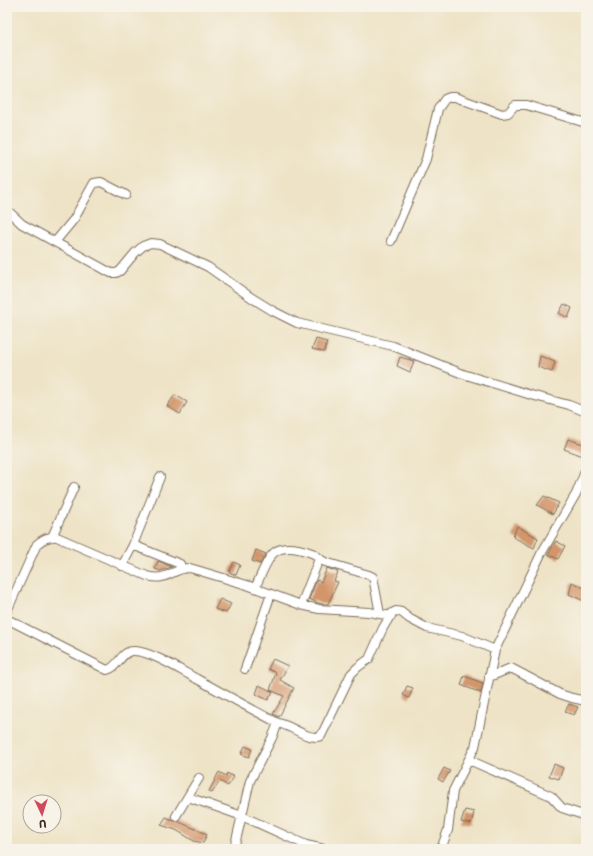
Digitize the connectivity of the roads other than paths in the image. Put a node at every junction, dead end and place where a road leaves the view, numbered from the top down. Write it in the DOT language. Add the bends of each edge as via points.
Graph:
graph roads {
  1 [pos="586,123"];
  2 [pos="126,195"];
  3 [pos="7,210"];
  4 [pos="391,241"];
  5 [pos="55,242"];
  6 [pos="586,412"];
  7 [pos="586,468"];
  8 [pos="160,477"];
  9 [pos="74,487"];
  10 [pos="52,537"];
  11 [pos="133,545"];
  12 [pos="319,559"];
  13 [pos="122,566"];
  14 [pos="181,568"];
  15 [pos="255,588"];
  16 [pos="271,594"];
  17 [pos="302,605"];
  18 [pos="7,611"];
  19 [pos="380,614"];
  20 [pos="391,616"];
  21 [pos="7,619"];
  22 [pos="495,650"];
  23 [pos="245,669"];
  24 [pos="489,677"];
  25 [pos="586,701"];
  26 [pos="278,723"];
  27 [pos="469,760"];
  28 [pos="199,778"];
  29 [pos="188,797"];
  30 [pos="176,816"];
  31 [pos="242,816"];
  32 [pos="586,816"];
  33 [pos="234,849"];
  34 [pos="324,849"];
  35 [pos="441,849"];
  1 -- 4 [label="street" via="526,105 515,105 508,114 502,114 455,97 445,99 436,116 422,171"];
  2 -- 5 [label="street" via="100,182 94,183 74,218"];
  3 -- 5 [label="street" via="22,224"];
  5 -- 6 [label="street" via="113,274 120,271 143,246 151,243 160,244 208,267 252,298 297,323 393,346 463,374"];
  7 -- 22 [label="street" via="576,494 541,554"];
  8 -- 11 [label="street"];
  9 -- 10 [label="street"];
  10 -- 13 [label="street"];
  10 -- 18 [label="street" via="37,544"];
  11 -- 13 [label="street"];
  11 -- 14 [label="street" via="180,564"];
  12 -- 15 [label="street" via="314,554 294,548 274,552"];
  12 -- 17 [label="street"];
  12 -- 19 [label="street" via="373,577"];
  13 -- 14 [label="street" via="154,578 166,576"];
  14 -- 15 [label="street" via="190,568"];
  15 -- 16 [label="street"];
  16 -- 17 [label="street"];
  16 -- 23 [label="street"];
  17 -- 19 [label="street" via="319,609"];
  19 -- 20 [label="street"];
  20 -- 22 [label="street" via="396,611 401,612 427,628 462,636"];
  20 -- 26 [label="street" via="369,659 351,674 321,736 312,737"];
  21 -- 26 [label="street" via="107,670 113,668 130,651 144,653"];
  22 -- 24 [label="street"];
  24 -- 25 [label="street" via="511,668 560,694"];
  24 -- 27 [label="street" via="479,732"];
  26 -- 31 [label="street" via="250,781"];
  27 -- 32 [label="street" via="547,794 566,811"];
  27 -- 35 [label="street" via="453,791 448,830"];
  28 -- 29 [label="street"];
  29 -- 30 [label="street"];
  29 -- 31 [label="street"];
  31 -- 33 [label="street"];
  31 -- 34 [label="street" via="306,844"];
}
